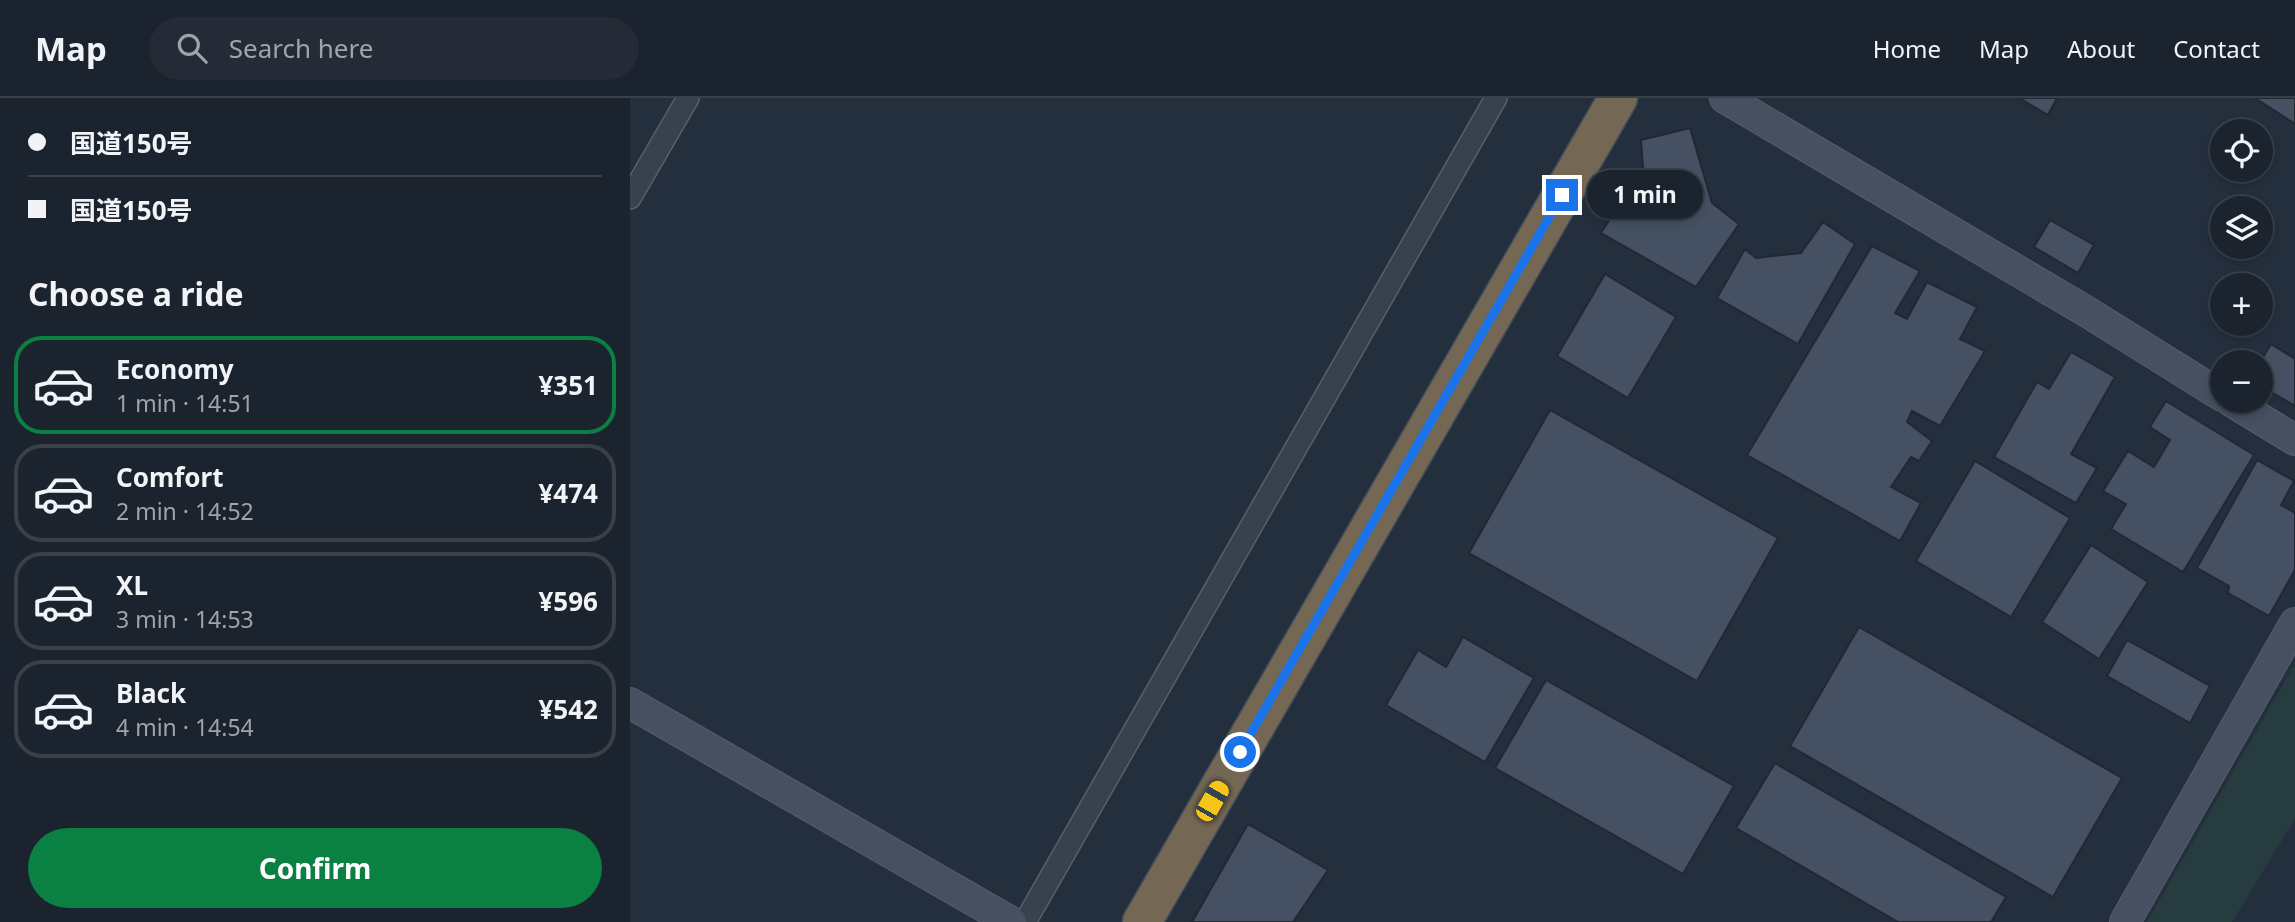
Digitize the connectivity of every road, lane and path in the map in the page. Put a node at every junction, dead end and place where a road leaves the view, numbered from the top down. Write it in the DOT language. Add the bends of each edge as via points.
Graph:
graph roads {
  1 [pos="688,98"];
  2 [pos="1496,98"];
  3 [pos="1618,98"];
  4 [pos="1725,98"];
  5 [pos="630,198"];
  6 [pos="2210,389"];
  7 [pos="2251,413"];
  8 [pos="2295,440"];
  9 [pos="2295,622"];
  10 [pos="630,703"];
  11 [pos="1011,922"];
  12 [pos="1025,922"];
  13 [pos="1142,922"];
  14 [pos="2125,922"];
  1 -- 5 [label="street"];
  2 -- 12 [label="street"];
  3 -- 13 [label="highway"];
  4 -- 6 [label="street"];
  7 -- 8 [label="street"];
  9 -- 14 [label="street"];
  10 -- 11 [label="street"];
}
